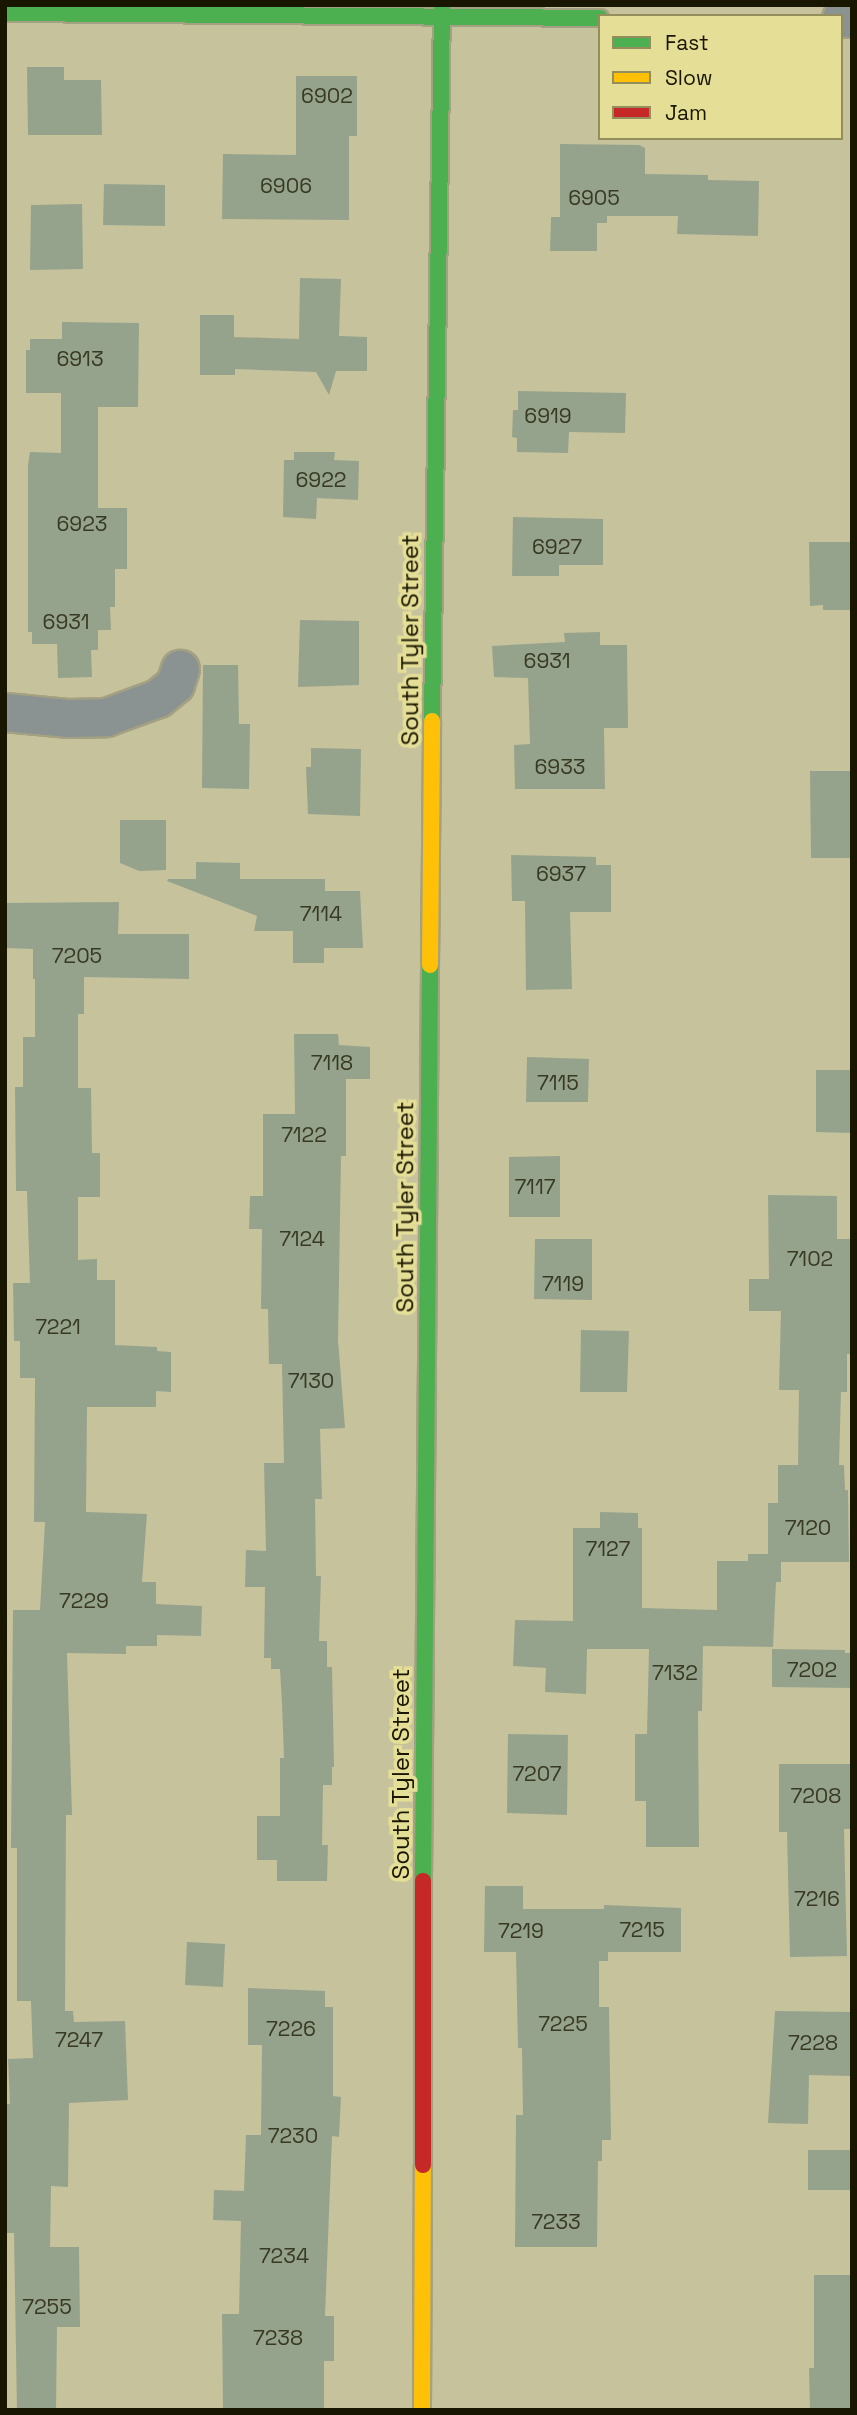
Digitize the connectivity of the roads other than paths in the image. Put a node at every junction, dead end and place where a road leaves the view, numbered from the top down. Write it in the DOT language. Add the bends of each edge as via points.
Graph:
graph roads {
  1 [pos="442,12"];
  2 [pos="5,13"];
  3 [pos="598,18"];
  4 [pos="180,669"];
  5 [pos="5,712"];
  6 [pos="422,2410"];
  1 -- 2 [label="street"];
  1 -- 3 [label="street"];
  1 -- 6 [label="street, South Tyler Street" via="424,1652"];
  4 -- 5 [label="street" via="175,684 158,698 106,717"];
}
